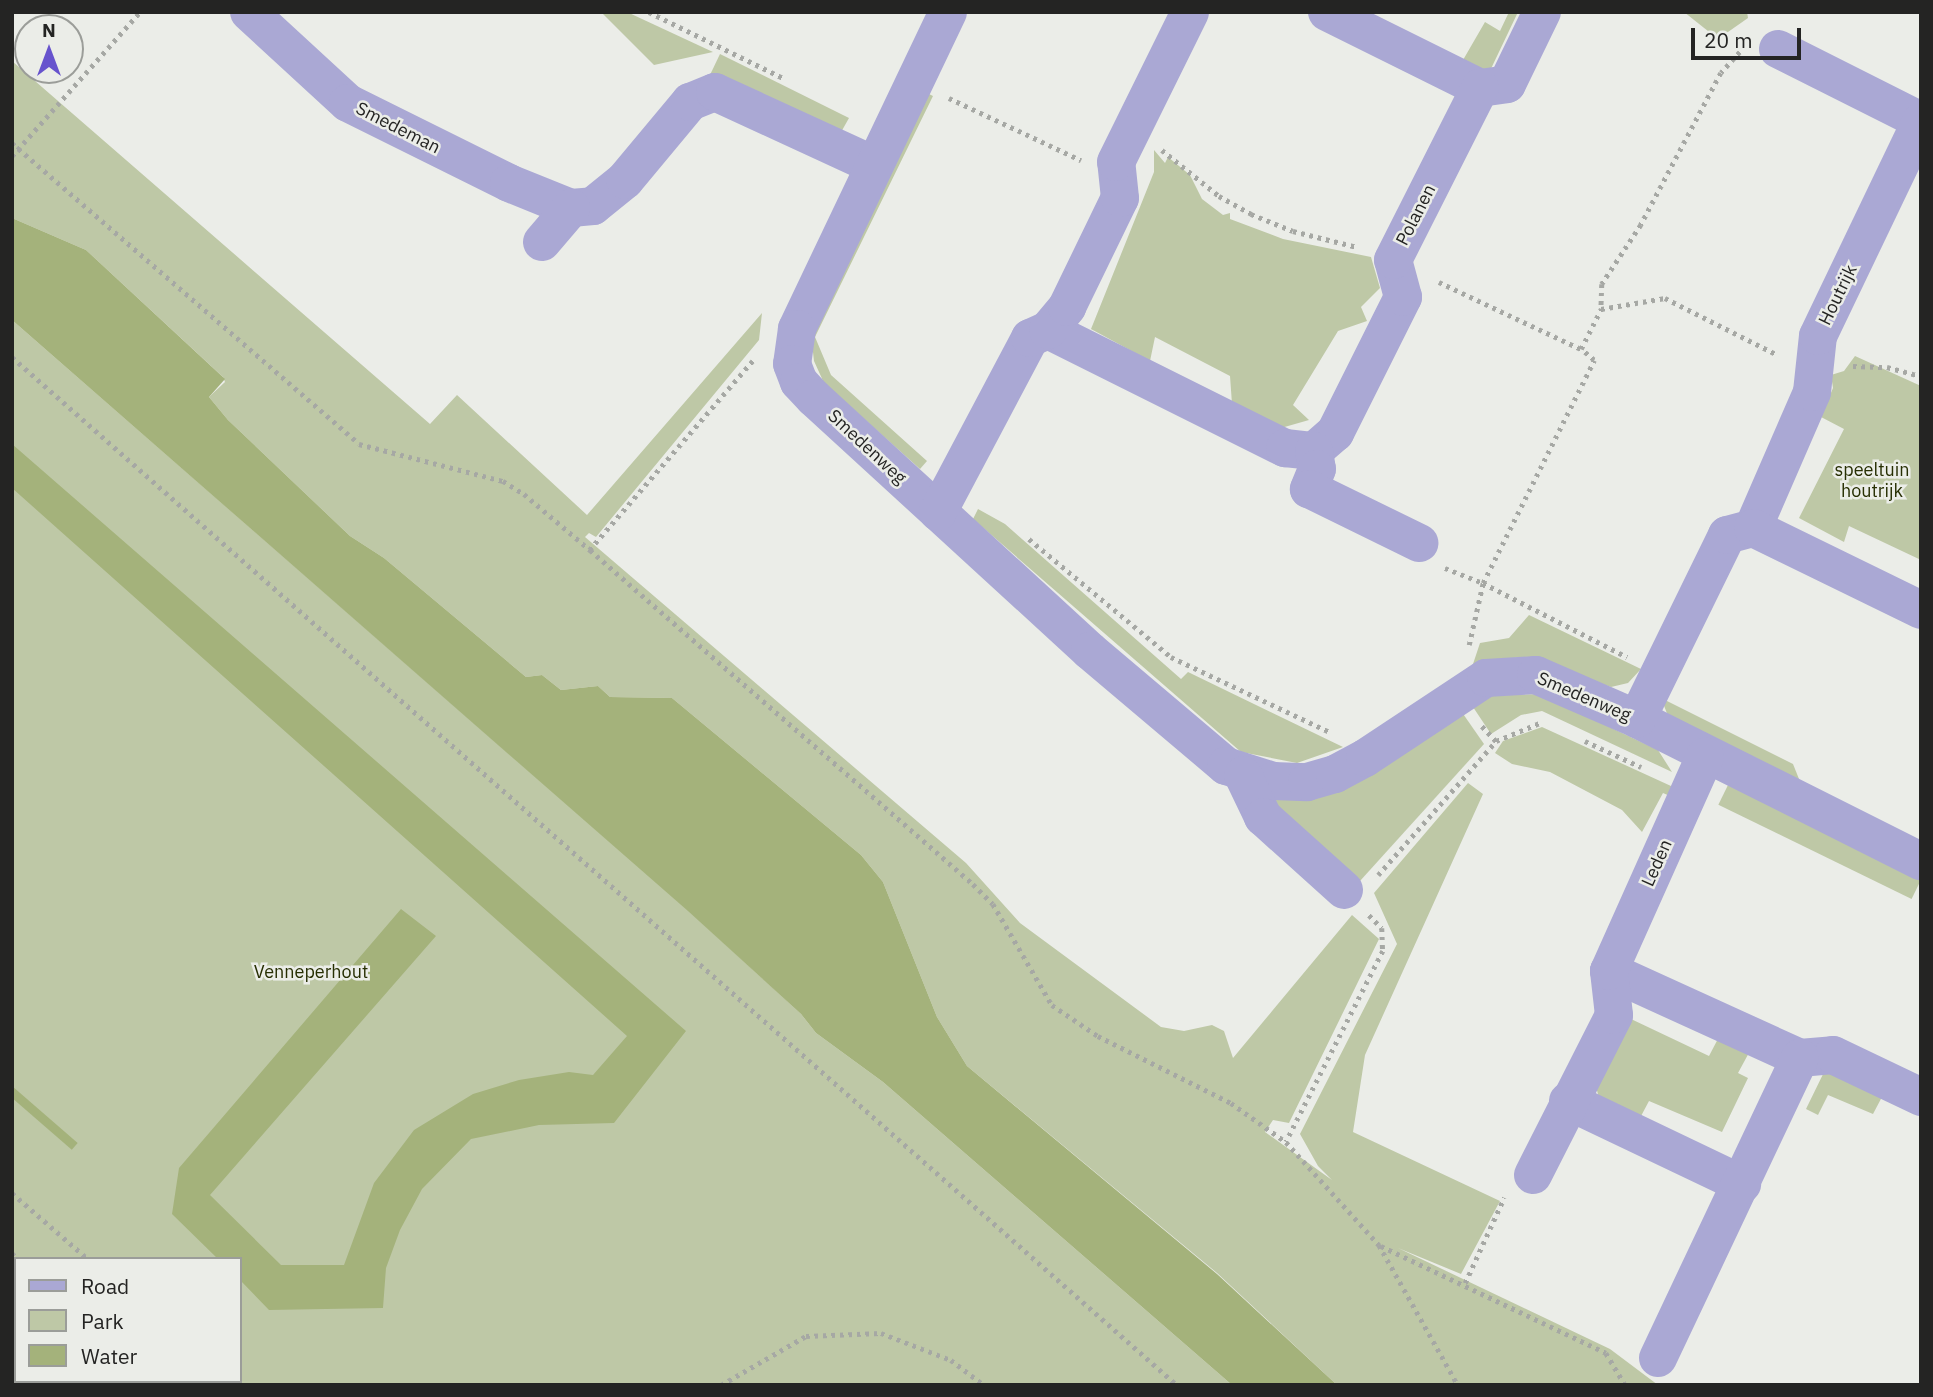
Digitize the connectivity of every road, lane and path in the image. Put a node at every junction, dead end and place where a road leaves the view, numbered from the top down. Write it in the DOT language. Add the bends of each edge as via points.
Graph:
graph roads {
  1 [pos="140,12"];
  2 [pos="249,12"];
  3 [pos="649,12"];
  4 [pos="948,12"];
  5 [pos="1190,12"];
  6 [pos="1327,12"];
  7 [pos="1542,12"];
  8 [pos="1778,49"];
  9 [pos="915,80"];
  10 [pos="792,82"];
  11 [pos="1480,88"];
  12 [pos="1131,132"];
  13 [pos="1918,135"];
  14 [pos="12,143"];
  15 [pos="19,148"];
  16 [pos="12,156"];
  17 [pos="874,166"];
  18 [pos="1121,189"];
  19 [pos="571,208"];
  20 [pos="541,242"];
  21 [pos="1393,260"];
  22 [pos="1601,309"];
  23 [pos="797,329"];
  24 [pos="1048,330"];
  25 [pos="1581,349"];
  26 [pos="12,357"];
  27 [pos="1814,371"];
  28 [pos="1921,376"];
  29 [pos="1314,451"];
  30 [pos="937,512"];
  31 [pos="1753,528"];
  32 [pos="1419,542"];
  33 [pos="590,550"];
  34 [pos="1483,583"];
  35 [pos="1921,610"];
  36 [pos="1659,673"];
  37 [pos="1637,719"];
  38 [pos="1553,727"];
  39 [pos="1578,738"];
  40 [pos="1698,773"];
  41 [pos="1243,775"];
  42 [pos="1921,861"];
  43 [pos="1360,894"];
  44 [pos="1609,971"];
  45 [pos="1800,1058"];
  46 [pos="1921,1097"];
  47 [pos="1568,1101"];
  48 [pos="1286,1142"];
  49 [pos="1533,1175"];
  50 [pos="1742,1184"];
  51 [pos="12,1193"];
  52 [pos="1379,1245"];
  53 [pos="87,1257"];
  54 [pos="1465,1283"];
  55 [pos="1658,1359"];
  56 [pos="722,1385"];
  57 [pos="984,1385"];
  58 [pos="1177,1385"];
  59 [pos="1458,1385"];
  60 [pos="1625,1385"];
  1 -- 15 [label="path"];
  2 -- 19 [label="street, Smedeman" via="348,103 509,183"];
  3 -- 10 [label="path"];
  4 -- 9 [label="street, Smedenweg"];
  5 -- 12 [label="street"];
  6 -- 11 [label="street"];
  7 -- 11 [label="street" via="1507,84"];
  8 -- 13 [label="street, Houtrijk"];
  8 -- 22 [label="path" via="1758,32 1721,73 1642,225 1602,284"];
  9 -- 17 [label="street, Smedenweg"];
  9 -- 18 [label="path" via="1095,167"];
  11 -- 21 [label="street, Polanen"];
  12 -- 18 [label="street" via="1116,162"];
  12 -- 21 [label="path" via="1178,159 1219,196 1251,214"];
  13 -- 27 [label="street, Houtrijk" via="1818,336"];
  14 -- 15 [label="path"];
  15 -- 16 [label="path"];
  15 -- 33 [label="path" via="359,444 503,481"];
  17 -- 19 [label="street" via="715,92 690,102 625,180 593,206"];
  17 -- 23 [label="street, Smedenweg"];
  18 -- 24 [label="street" via="1067,307"];
  19 -- 20 [label="street"];
  21 -- 25 [label="path"];
  21 -- 29 [label="street, Polanen" via="1403,297 1335,433"];
  22 -- 25 [label="path"];
  22 -- 27 [label="path" via="1665,298"];
  23 -- 30 [label="street, Smedenweg" via="792,363 799,382"];
  23 -- 33 [label="path" via="764,348"];
  24 -- 29 [label="street" via="1285,449"];
  24 -- 30 [label="street" via="1030,338"];
  25 -- 34 [label="path" via="1594,360"];
  26 -- 58 [label="path"];
  27 -- 28 [label="path" via="1871,365"];
  27 -- 31 [label="street, Houtrijk" via="1812,392"];
  29 -- 32 [label="street" via="1317,469 1309,489"];
  30 -- 41 [label="street, Smedenweg" via="1101,660 1226,766"];
  31 -- 35 [label="street"];
  31 -- 36 [label="street" via="1727,535"];
  32 -- 34 [label="path" via="1433,563"];
  33 -- 48 [label="path" via="973,884 1000,916 1052,1005 1098,1036 1231,1103"];
  34 -- 36 [label="path"];
  36 -- 37 [label="street"];
  37 -- 40 [label="street, Smedenweg"];
  37 -- 41 [label="street, Smedenweg" via="1557,682 1513,673 1486,678 1335,774 1307,782"];
  38 -- 43 [label="path" via="1541,721 1496,741"];
  39 -- 40 [label="path"];
  40 -- 42 [label="street, Smedenweg"];
  40 -- 44 [label="street, Leden"];
  41 -- 43 [label="street" via="1263,817"];
  43 -- 48 [label="path" via="1382,928 1383,951"];
  44 -- 45 [label="street"];
  44 -- 47 [label="street" via="1614,1015"];
  45 -- 46 [label="street" via="1833,1055"];
  45 -- 50 [label="street"];
  47 -- 49 [label="street"];
  47 -- 50 [label="street"];
  48 -- 52 [label="path"];
  49 -- 54 [label="path" via="1516,1173"];
  50 -- 55 [label="street"];
  51 -- 53 [label="path"];
  52 -- 54 [label="path"];
  52 -- 59 [label="path"];
  54 -- 60 [label="path" via="1606,1353"];
  56 -- 57 [label="path" via="806,1336 881,1333 951,1360"];
}
